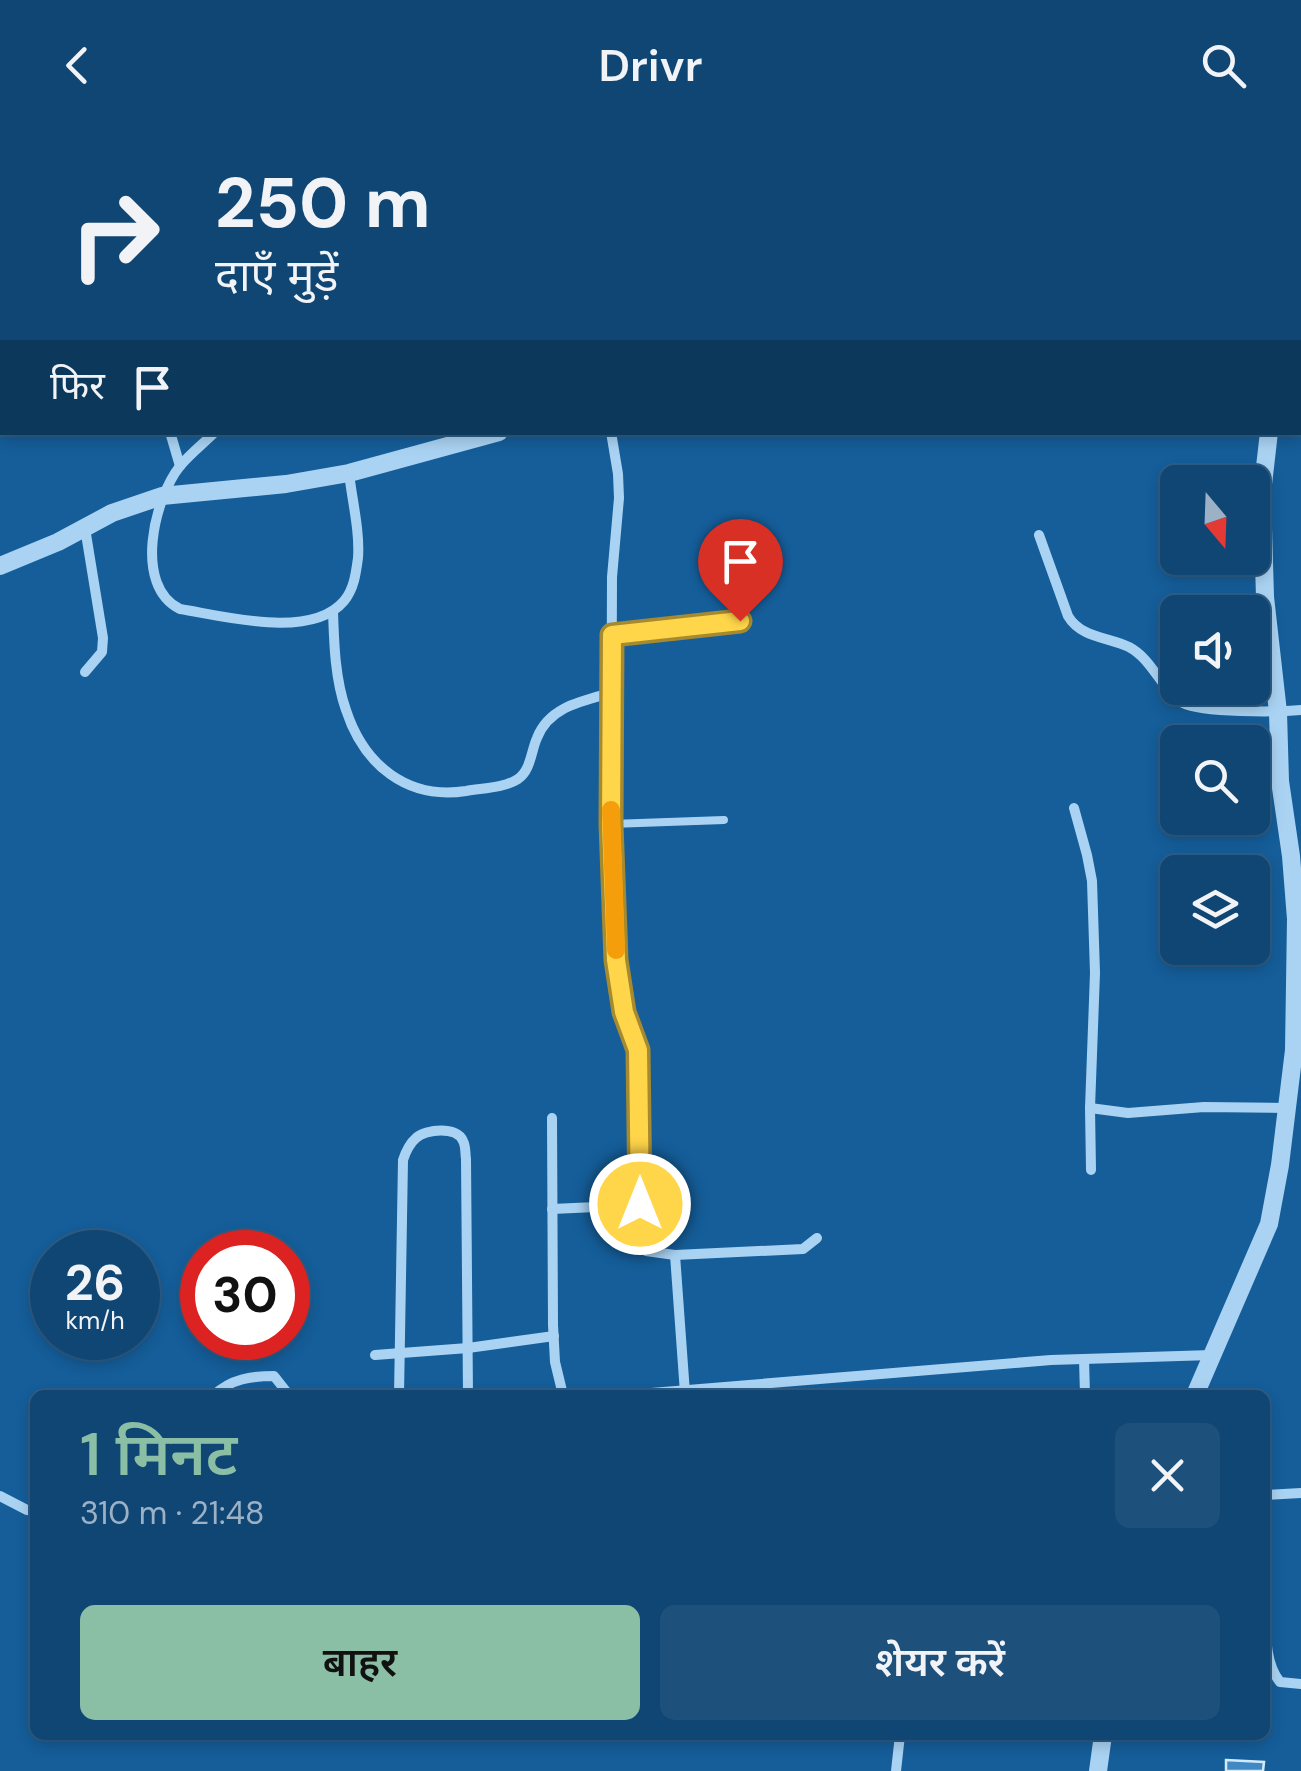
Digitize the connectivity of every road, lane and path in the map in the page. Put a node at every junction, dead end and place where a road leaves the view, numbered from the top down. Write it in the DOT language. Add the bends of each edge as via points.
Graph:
graph roads {
  1 [pos="171,435"];
  2 [pos="212,435"];
  3 [pos="488,435"];
  4 [pos="612,435"];
  5 [pos="1269,435"];
  6 [pos="180,466"];
  7 [pos="349,473"];
  8 [pos="162,496"];
  9 [pos="85,528"];
  10 [pos="1039,535"];
  11 [pos="0,566"];
  12 [pos="333,611"];
  13 [pos="740,621"];
  14 [pos="612,635"];
  15 [pos="85,672"];
  16 [pos="612,693"];
  17 [pos="1301,710"];
  18 [pos="1278,712"];
  19 [pos="1074,808"];
  20 [pos="724,820"];
  21 [pos="611,824"];
  22 [pos="1297,892"];
  23 [pos="1298,1027"];
  24 [pos="1090,1108"];
  25 [pos="1288,1108"];
  26 [pos="552,1118"];
  27 [pos="1091,1170"];
  28 [pos="640,1204"];
  29 [pos="552,1209"];
  30 [pos="817,1238"];
  31 [pos="675,1255"];
  32 [pos="554,1336"];
  33 [pos="468,1348"];
  34 [pos="400,1353"];
  35 [pos="375,1355"];
  36 [pos="1212,1355"];
  37 [pos="1084,1358"];
  38 [pos="221,1390"];
  39 [pos="287,1390"];
  40 [pos="399,1390"];
  41 [pos="468,1390"];
  42 [pos="562,1390"];
  43 [pos="685,1390"];
  44 [pos="708,1390"];
  45 [pos="1084,1390"];
  46 [pos="1197,1390"];
  47 [pos="1301,1493"];
  48 [pos="1270,1495"];
  49 [pos="0,1496"];
  50 [pos="30,1510"];
  51 [pos="1270,1663"];
  52 [pos="1301,1684"];
  53 [pos="899,1740"];
  54 [pos="1102,1740"];
  55 [pos="896,1771"];
  56 [pos="1098,1771"];
  1 -- 6 [label="street"];
  2 -- 6 [label="street"];
  3 -- 7 [label="street"];
  4 -- 14 [label="street" via="619,498"];
  5 -- 18 [label="street" via="1262,520"];
  6 -- 8 [label="street"];
  7 -- 8 [label="street"];
  7 -- 12 [label="street" via="358,553 354,583"];
  8 -- 9 [label="street"];
  8 -- 12 [label="street" via="152,553 168,603 287,624"];
  9 -- 11 [label="street"];
  9 -- 15 [label="street" via="104,638 102,652"];
  10 -- 18 [label="street" via="1074,626 1136,651 1183,703"];
  12 -- 16 [label="street" via="345,709 358,737 394,778 434,793 518,779 536,738 559,710"];
  13 -- 14 [label="lane"];
  14 -- 16 [label="street"];
  16 -- 21 [label="street"];
  17 -- 18 [label="street"];
  18 -- 22 [label="street" via="1280,782"];
  19 -- 24 [label="street" via="1092,881"];
  20 -- 21 [label="lane"];
  21 -- 28 [label="street" via="619,986 638,1050"];
  22 -- 23 [label="street"];
  23 -- 25 [label="street"];
  24 -- 25 [label="street"];
  24 -- 27 [label="street"];
  25 -- 36 [label="street" via="1268,1224"];
  26 -- 29 [label="street"];
  28 -- 29 [label="street"];
  28 -- 31 [label="street" via="646,1250"];
  29 -- 32 [label="street"];
  30 -- 31 [label="street" via="804,1249"];
  31 -- 43 [label="street"];
  32 -- 33 [label="street"];
  32 -- 42 [label="street"];
  33 -- 34 [label="street"];
  33 -- 34 [label="street" via="464,1141 447,1131 426,1131 413,1139 403,1160"];
  33 -- 41 [label="street"];
  34 -- 35 [label="street"];
  34 -- 40 [label="street"];
  36 -- 37 [label="street"];
  36 -- 46 [label="street"];
  37 -- 44 [label="street"];
  37 -- 45 [label="street"];
  38 -- 39 [label="street" via="274,1376"];
  47 -- 48 [label="street"];
  49 -- 50 [label="street"];
  51 -- 52 [label="street" via="1280,1682"];
  53 -- 55 [label="street"];
  54 -- 56 [label="street"];
}
